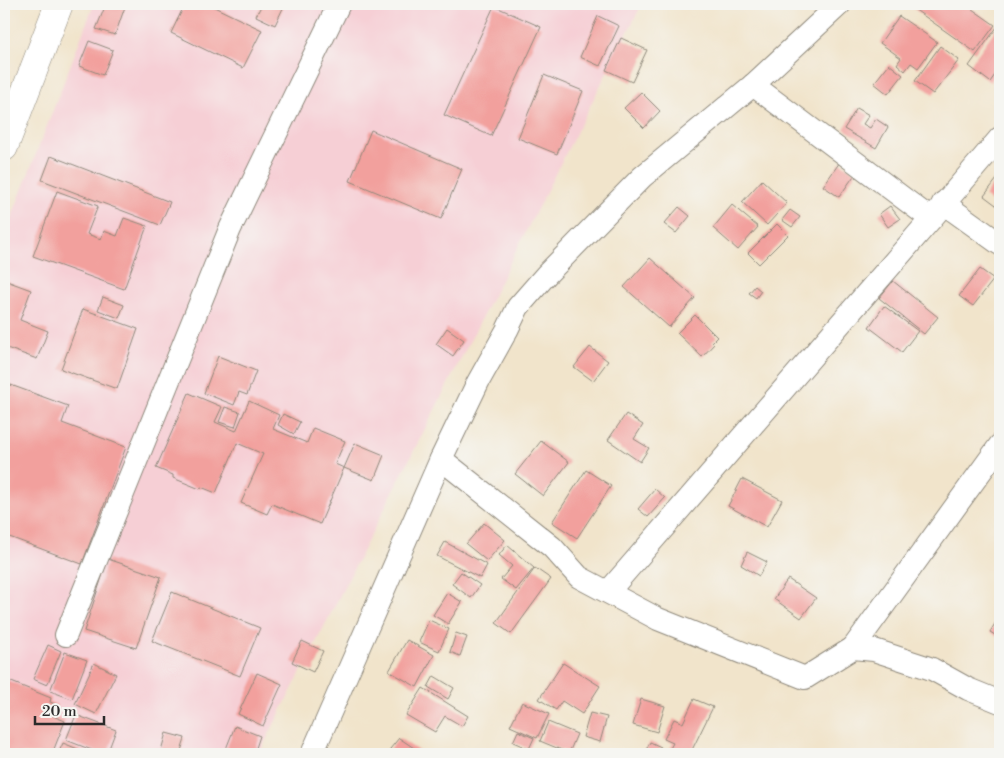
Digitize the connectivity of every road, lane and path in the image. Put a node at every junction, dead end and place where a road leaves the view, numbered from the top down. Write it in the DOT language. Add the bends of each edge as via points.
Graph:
graph roads {
  1 [pos="59,4"];
  2 [pos="340,4"];
  3 [pos="840,4"];
  4 [pos="753,84"];
  5 [pos="1000,138"];
  6 [pos="4,147"];
  7 [pos="937,211"];
  8 [pos="1000,244"];
  9 [pos="1000,445"];
  10 [pos="441,459"];
  11 [pos="608,592"];
  12 [pos="66,635"];
  13 [pos="853,648"];
  14 [pos="1000,702"];
  15 [pos="312,754"];
  1 -- 6 [label="main road"];
  2 -- 12 [label="street" via="230,229"];
  3 -- 4 [label="street"];
  4 -- 7 [label="street"];
  4 -- 10 [label="street" via="642,176 518,307"];
  5 -- 7 [label="street"];
  7 -- 8 [label="street"];
  7 -- 11 [label="street"];
  9 -- 13 [label="street"];
  10 -- 11 [label="street" via="552,547 579,577"];
  10 -- 15 [label="street"];
  11 -- 13 [label="street" via="658,619 805,678"];
  13 -- 14 [label="street" via="874,650 932,669"];
}
